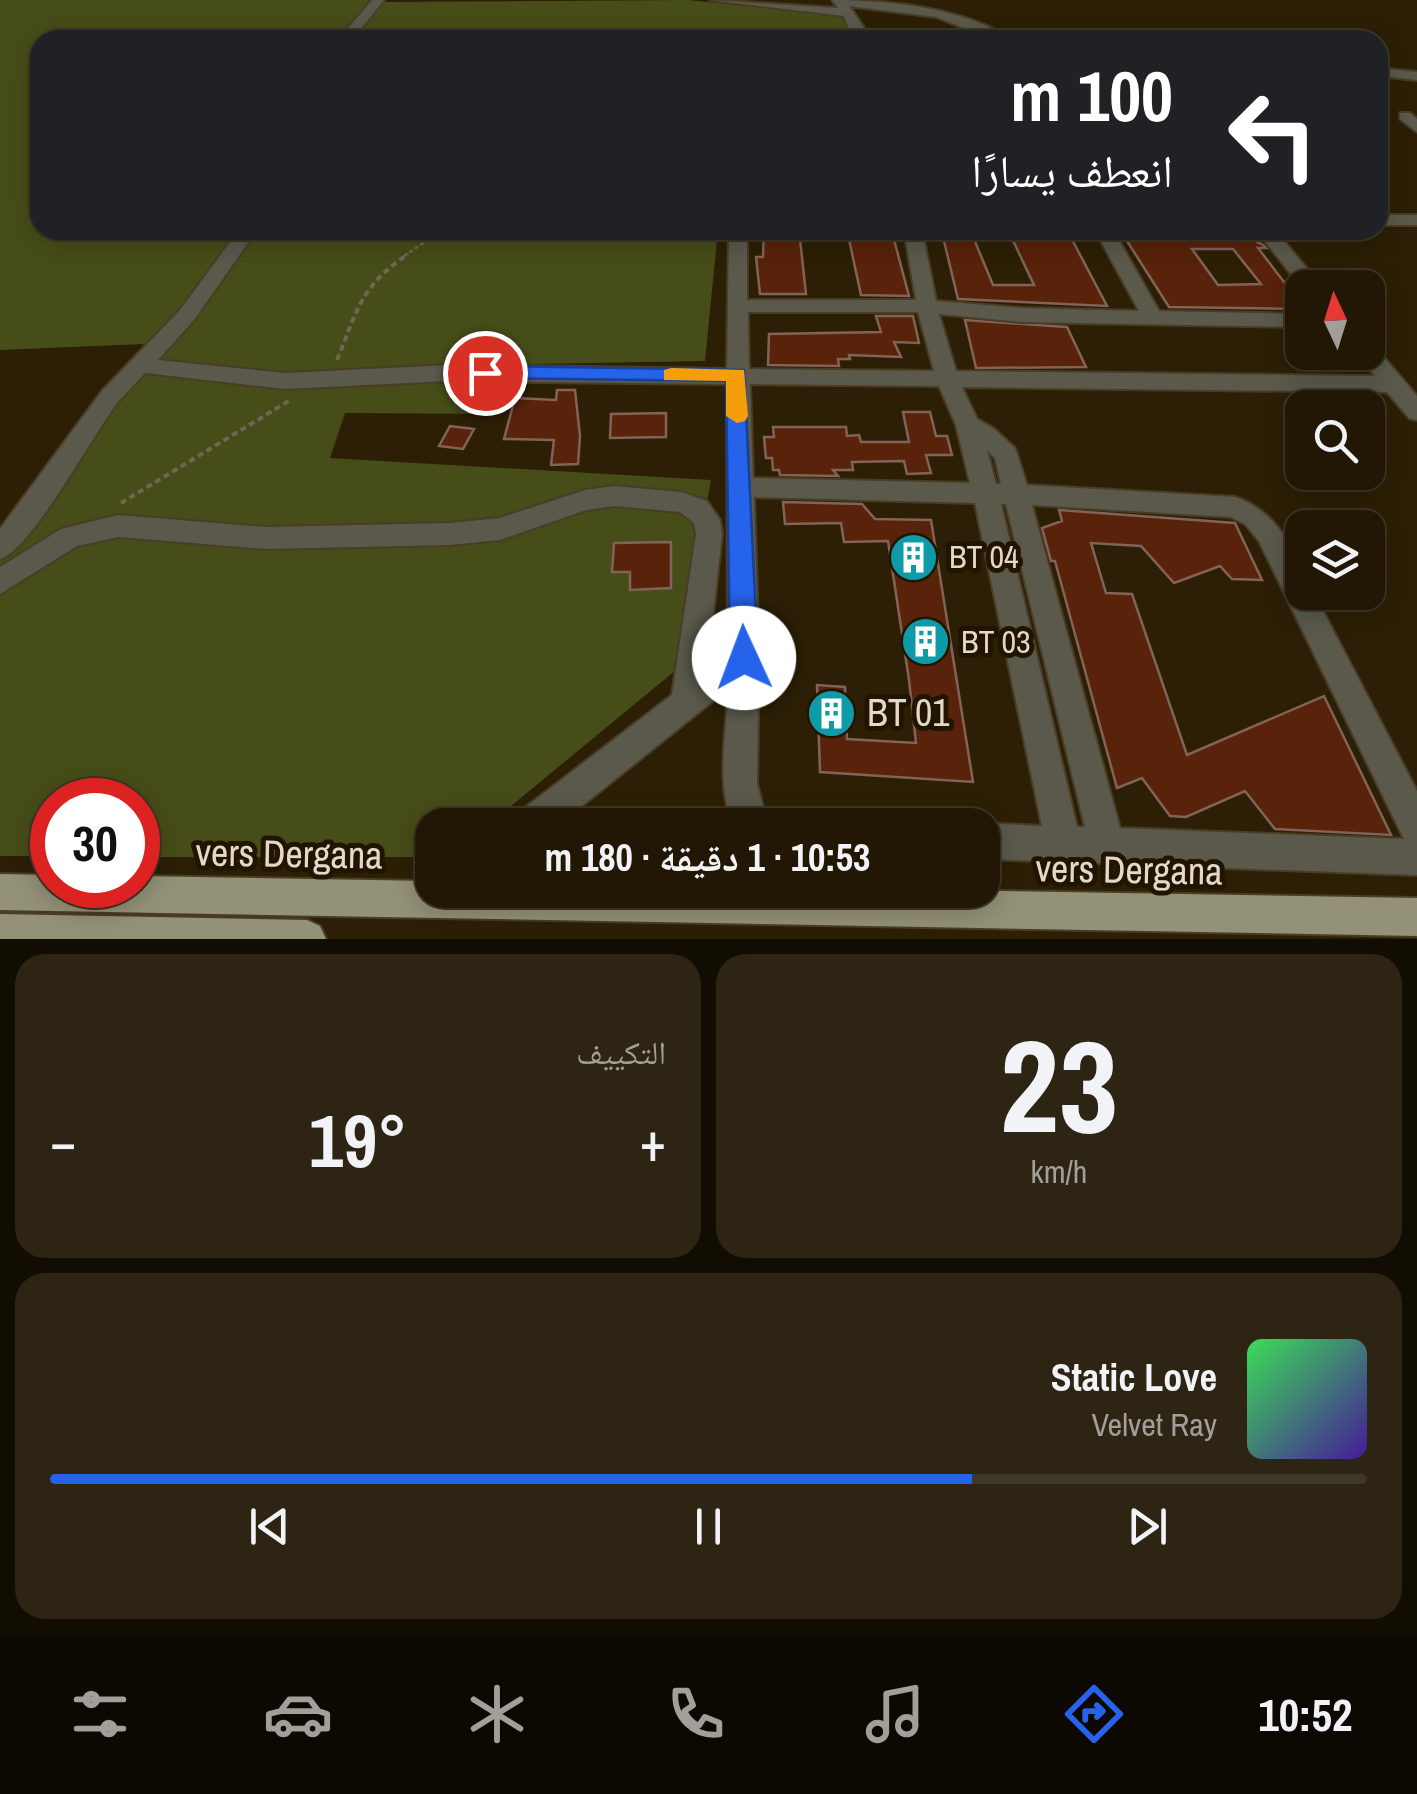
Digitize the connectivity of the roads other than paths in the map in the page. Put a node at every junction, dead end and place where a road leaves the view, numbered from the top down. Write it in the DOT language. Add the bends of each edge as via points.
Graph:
graph roads {
  1 [pos="378,0"];
  2 [pos="716,0"];
  3 [pos="841,4"];
  4 [pos="354,30"];
  5 [pos="858,30"];
  6 [pos="979,30"];
  7 [pos="1388,73"];
  8 [pos="1417,76"];
  9 [pos="1388,220"];
  10 [pos="1417,220"];
  11 [pos="241,240"];
  12 [pos="738,240"];
  13 [pos="915,240"];
  14 [pos="1110,240"];
  15 [pos="1272,240"];
  16 [pos="1298,270"];
  17 [pos="736,306"];
  18 [pos="927,306"];
  19 [pos="1153,318"];
  20 [pos="1285,320"];
  21 [pos="140,365"];
  22 [pos="1382,370"];
  23 [pos="736,374"];
  24 [pos="948,379"];
  25 [pos="1393,384"];
  26 [pos="1417,412"];
  27 [pos="968,425"];
  28 [pos="738,488"];
  29 [pos="986,494"];
  30 [pos="1017,494"];
  31 [pos="1,545"];
  32 [pos="0,582"];
  33 [pos="744,658"];
  34 [pos="687,703"];
  35 [pos="552,808"];
  36 [pos="745,808"];
  37 [pos="1417,827"];
  38 [pos="1000,841"];
  39 [pos="1064,842"];
  40 [pos="1106,843"];
  41 [pos="1417,857"];
  42 [pos="0,892"];
  43 [pos="415,894"];
  44 [pos="1000,907"];
  45 [pos="1417,916"];
  46 [pos="16,935"];
  47 [pos="307,939"];
  1 -- 4 [label="street"];
  2 -- 3 [label="street"];
  3 -- 5 [label="street"];
  3 -- 6 [label="street" via="938,14"];
  7 -- 8 [label="street"];
  9 -- 10 [label="street"];
  11 -- 21 [label="street" via="187,315"];
  12 -- 17 [label="street"];
  13 -- 18 [label="street"];
  14 -- 19 [label="street"];
  15 -- 16 [label="street"];
  17 -- 18 [label="street"];
  17 -- 23 [label="street"];
  18 -- 19 [label="street"];
  18 -- 24 [label="street"];
  19 -- 20 [label="street"];
  21 -- 23 [label="street" via="285,381 449,372"];
  21 -- 31 [label="street"];
  22 -- 25 [label="street"];
  23 -- 24 [label="street"];
  23 -- 28 [label="street"];
  24 -- 25 [label="street"];
  24 -- 27 [label="street"];
  25 -- 26 [label="street"];
  27 -- 29 [label="street"];
  27 -- 30 [label="street" via="1006,454"];
  28 -- 29 [label="street"];
  28 -- 33 [label="street"];
  29 -- 30 [label="street"];
  29 -- 39 [label="street"];
  30 -- 37 [label="street" via="1218,504 1254,518 1269,534"];
  30 -- 40 [label="street"];
  32 -- 34 [label="street" via="70,537 107,528 266,538 450,534 500,529 585,500 681,502 698,508 710,534"];
  33 -- 34 [label="street"];
  33 -- 36 [label="street"];
  34 -- 35 [label="street"];
  38 -- 39 [label="street"];
  39 -- 40 [label="street"];
  40 -- 41 [label="street"];
  42 -- 43 [label="main road, vers Dergana"];
  44 -- 45 [label="main road, vers Dergana"];
  46 -- 47 [label="main road"];
}
